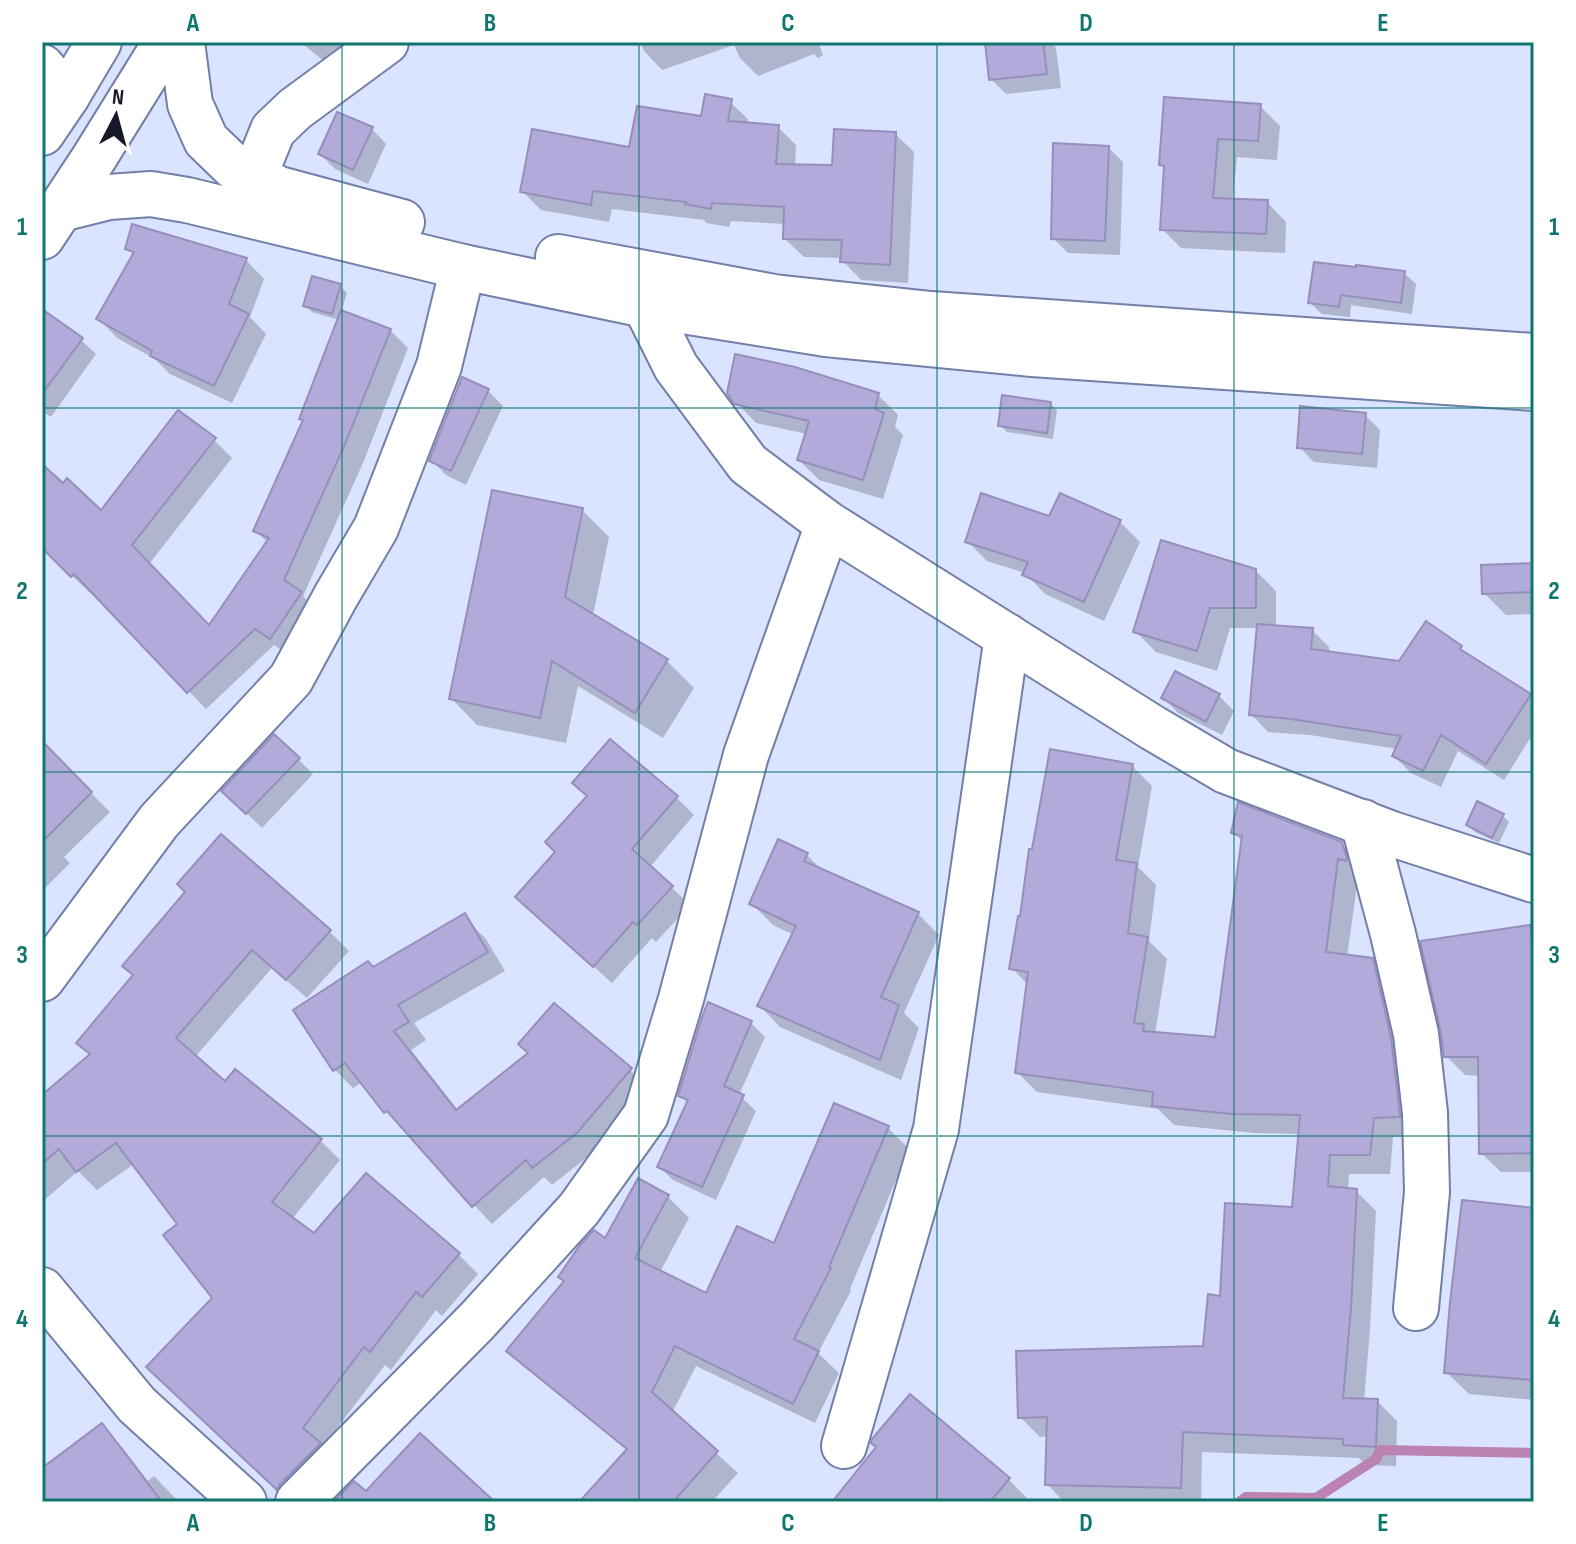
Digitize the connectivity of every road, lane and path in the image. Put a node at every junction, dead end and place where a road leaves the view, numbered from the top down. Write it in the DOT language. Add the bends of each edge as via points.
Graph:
graph roads {
  1 [pos="99,42"];
  2 [pos="166,42"];
  3 [pos="182,42"];
  4 [pos="386,42"];
  5 [pos="54,82"];
  6 [pos="42,133"];
  7 [pos="254,177"];
  8 [pos="51,223"];
  9 [pos="463,267"];
  10 [pos="645,305"];
  11 [pos="1534,356"];
  12 [pos="1534,388"];
  13 [pos="828,524"];
  14 [pos="1007,636"];
  15 [pos="1363,822"];
  16 [pos="1534,880"];
  17 [pos="42,979"];
  18 [pos="42,1290"];
  19 [pos="1416,1308"];
  20 [pos="844,1446"];
  21 [pos="244,1502"];
  22 [pos="298,1502"];
  1 -- 5 [label="main road"];
  2 -- 8 [label="main road"];
  3 -- 7 [label="main road" via="190,104 206,140 234,167"];
  4 -- 7 [label="main road" via="273,130"];
  5 -- 6 [label="main road"];
  7 -- 11 [label="main road" via="279,189 476,242 774,297 931,314"];
  8 -- 9 [label="main road" via="109,197 151,194"];
  9 -- 10 [label="main road"];
  9 -- 17 [label="main road" via="439,366 376,528 291,679 159,821"];
  10 -- 12 [label="main road" via="826,334 1032,354"];
  10 -- 13 [label="main road" via="676,367 748,464"];
  13 -- 14 [label="main road"];
  13 -- 22 [label="main road" via="746,755 646,1115 579,1209"];
  14 -- 15 [label="main road" via="1226,771"];
  14 -- 20 [label="main road" via="936,1129"];
  15 -- 16 [label="main road"];
  15 -- 19 [label="main road" via="1416,1034 1425,1113 1427,1192"];
  18 -- 21 [label="main road" via="137,1405"];
}
